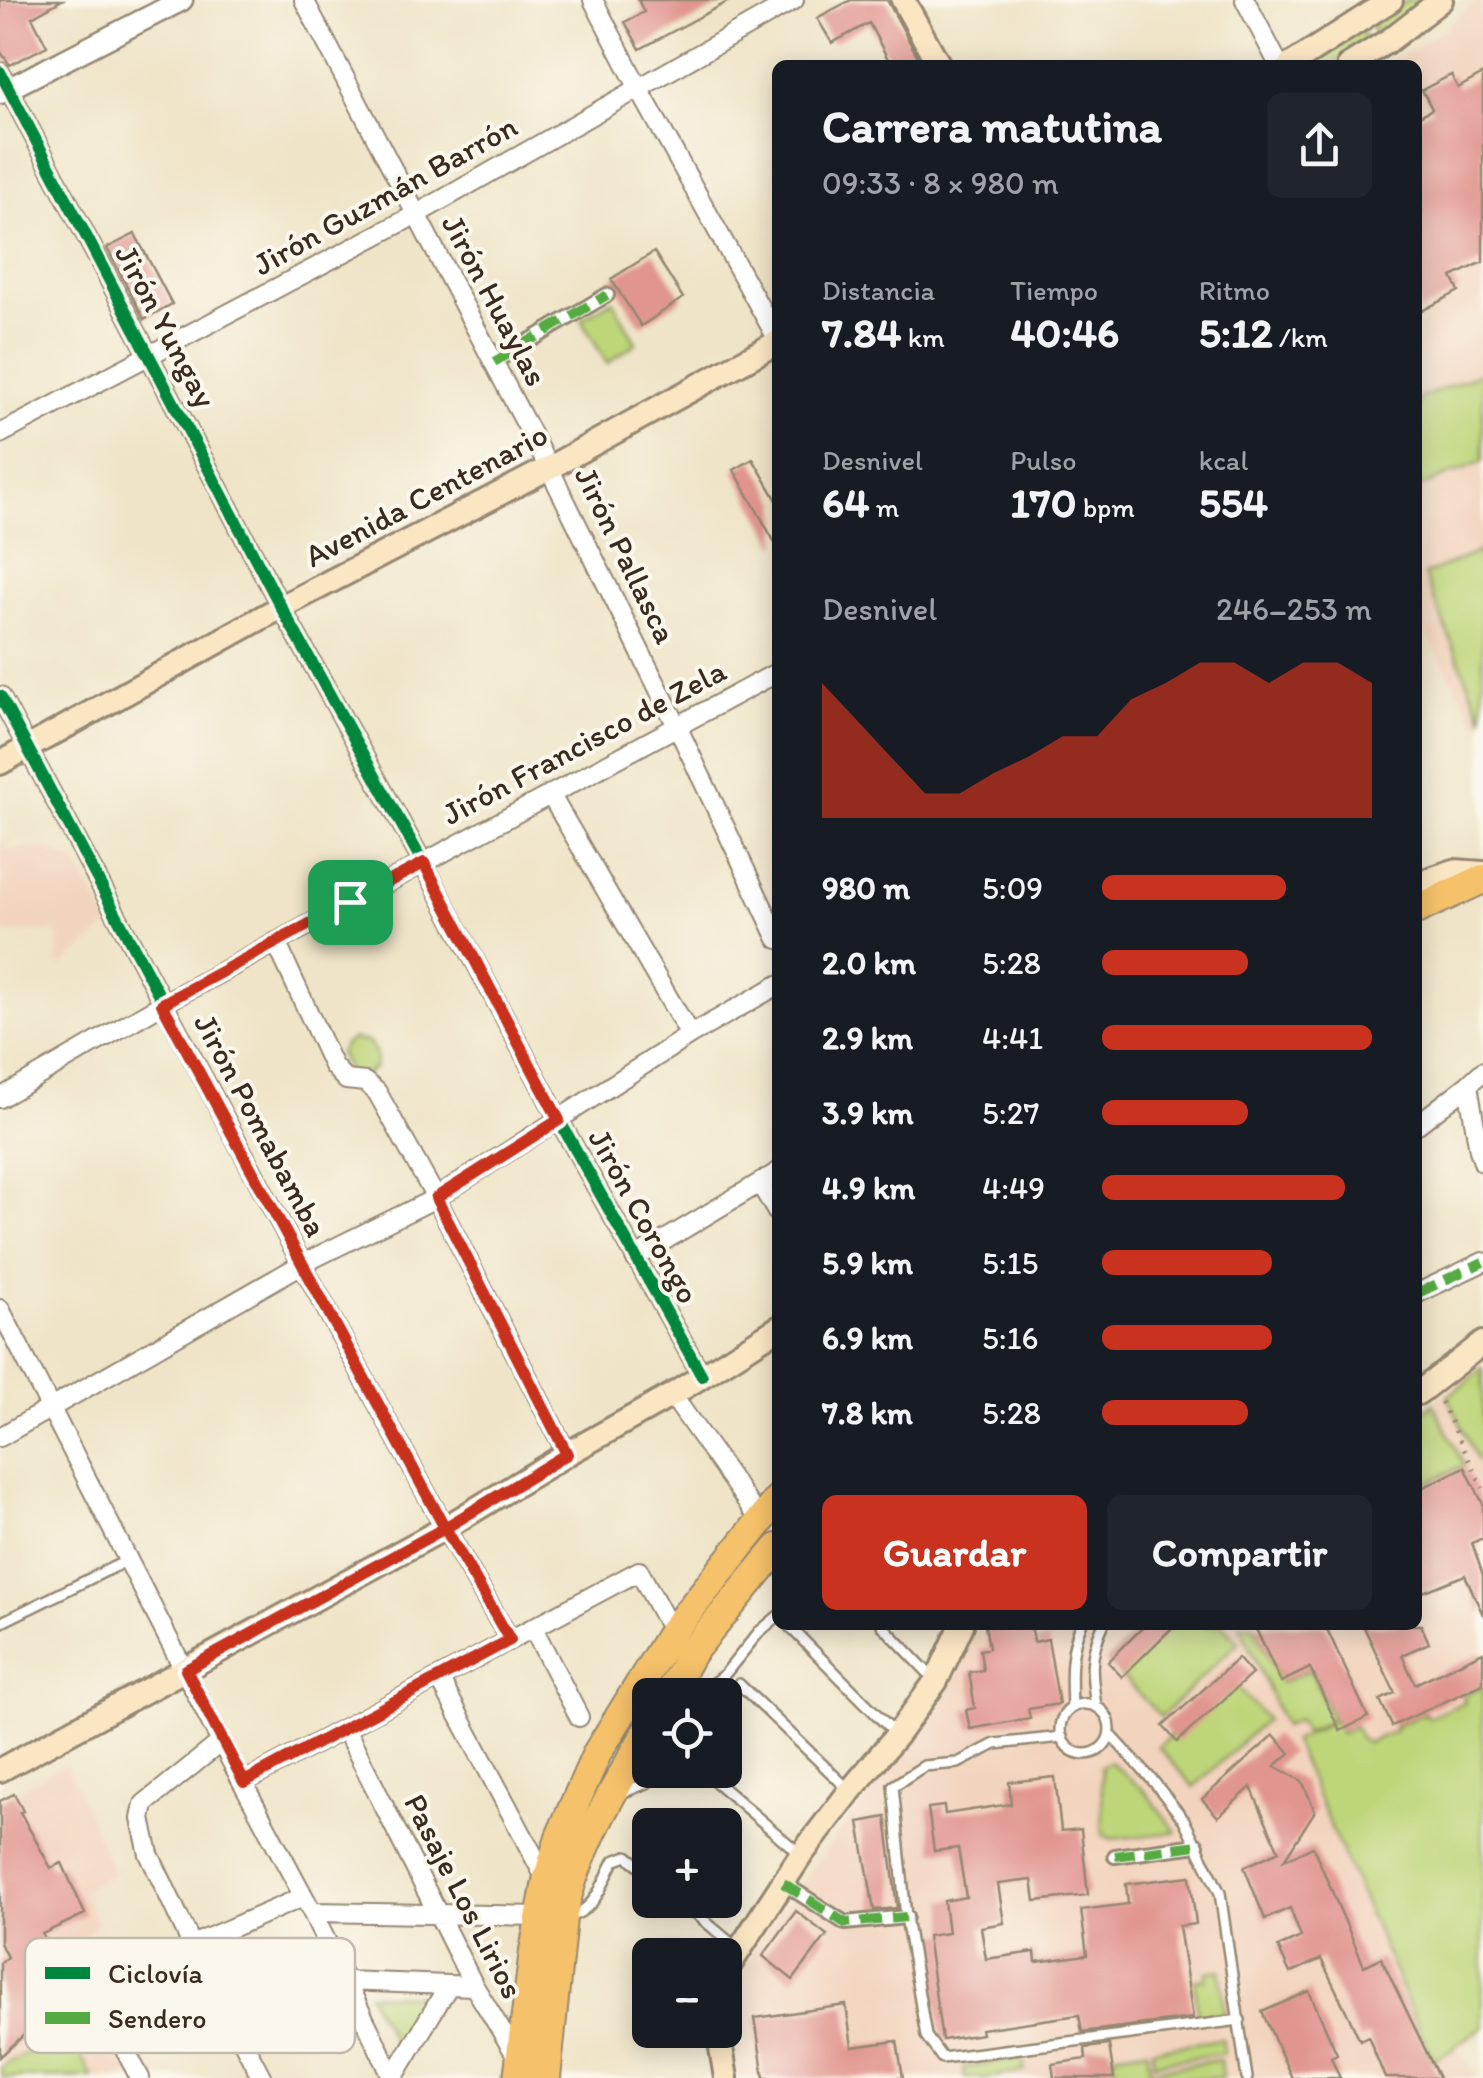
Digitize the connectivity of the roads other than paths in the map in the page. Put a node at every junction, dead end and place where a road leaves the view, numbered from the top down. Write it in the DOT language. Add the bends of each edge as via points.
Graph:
graph roads {
  1 [pos="182,0"];
  2 [pos="304,0"];
  3 [pos="593,0"];
  4 [pos="794,0"];
  5 [pos="903,0"];
  6 [pos="1245,0"];
  7 [pos="1391,0"];
  8 [pos="1441,0"];
  9 [pos="936,60"];
  10 [pos="1276,60"];
  11 [pos="1298,60"];
  12 [pos="1357,60"];
  13 [pos="3,85"];
  14 [pos="639,89"];
  15 [pos="417,214"];
  16 [pos="608,295"];
  17 [pos="772,330"];
  18 [pos="772,344"];
  19 [pos="150,355"];
  20 [pos="494,362"];
  21 [pos="0,434"];
  22 [pos="549,468"];
  23 [pos="281,607"];
  24 [pos="771,675"];
  25 [pos="0,696"];
  26 [pos="677,726"];
  27 [pos="27,748"];
  28 [pos="0,763"];
  29 [pos="550,794"];
  30 [pos="424,863"];
  31 [pos="1480,878"];
  32 [pos="1422,883"];
  33 [pos="1422,907"];
  34 [pos="772,926"];
  35 [pos="276,942"];
  36 [pos="772,988"];
  37 [pos="162,1004"];
  38 [pos="690,1034"];
  39 [pos="1483,1071"];
  40 [pos="1468,1085"];
  41 [pos="0,1098"];
  42 [pos="559,1120"];
  43 [pos="1422,1121"];
  44 [pos="1483,1162"];
  45 [pos="772,1176"];
  46 [pos="760,1183"];
  47 [pos="436,1198"];
  48 [pos="772,1204"];
  49 [pos="635,1258"];
  50 [pos="1483,1262"];
  51 [pos="302,1264"];
  52 [pos="1422,1292"];
  53 [pos="0,1309"];
  54 [pos="772,1332"];
  55 [pos="1483,1343"];
  56 [pos="702,1376"];
  57 [pos="672,1395"];
  58 [pos="1428,1395"];
  59 [pos="50,1406"];
  60 [pos="0,1437"];
  61 [pos="567,1454"];
  62 [pos="769,1509"];
  63 [pos="445,1528"];
  64 [pos="772,1555"];
  65 [pos="129,1560"];
  66 [pos="772,1621"];
  67 [pos="0,1623"];
  68 [pos="533,1628"];
  69 [pos="793,1630"];
  70 [pos="887,1630"];
  71 [pos="960,1630"];
  72 [pos="1079,1630"];
  73 [pos="1102,1630"];
  74 [pos="672,1632"];
  75 [pos="510,1640"];
  76 [pos="186,1670"];
  77 [pos="439,1678"];
  78 [pos="677,1678"];
  79 [pos="720,1678"];
  80 [pos="936,1681"];
  81 [pos="742,1687"];
  82 [pos="1096,1706"];
  83 [pos="1072,1708"];
  84 [pos="579,1717"];
  85 [pos="346,1728"];
  86 [pos="1110,1734"];
  87 [pos="898,1735"];
  88 [pos="1062,1737"];
  89 [pos="221,1742"];
  90 [pos="632,1758"];
  91 [pos="0,1770"];
  92 [pos="244,1782"];
  93 [pos="633,1788"];
  94 [pos="723,1788"];
  95 [pos="850,1790"];
  96 [pos="611,1796"];
  97 [pos="1197,1845"];
  98 [pos="802,1855"];
  99 [pos="1116,1856"];
  100 [pos="632,1860"];
  101 [pos="783,1883"];
  102 [pos="555,1902"];
  103 [pos="308,1904"];
  104 [pos="437,1913"];
  105 [pos="906,1917"];
  106 [pos="701,1918"];
  107 [pos="188,1938"];
  108 [pos="214,1938"];
  109 [pos="325,1938"];
  110 [pos="725,1938"];
  111 [pos="742,1945"];
  112 [pos="355,1981"];
  113 [pos="449,1986"];
  114 [pos="474,1986"];
  115 [pos="355,2000"];
  116 [pos="1240,2020"];
  117 [pos="721,2048"];
  118 [pos="127,2053"];
  119 [pos="249,2053"];
  120 [pos="518,2070"];
  121 [pos="140,2078"];
  122 [pos="262,2078"];
  123 [pos="393,2078"];
  124 [pos="546,2078"];
  125 [pos="726,2078"];
  126 [pos="1247,2078"];
  1 -- 13 [label="street"];
  2 -- 15 [label="street, Jirón Huaylas"];
  3 -- 14 [label="street"];
  4 -- 14 [label="street, Jirón Guzmán Barrón"];
  5 -- 9 [label="main road"];
  6 -- 10 [label="street"];
  7 -- 11 [label="main road"];
  8 -- 12 [label="main road"];
  13 -- 19 [label="street, Jirón Yungay"];
  14 -- 15 [label="street, Jirón Guzmán Barrón"];
  14 -- 17 [label="street"];
  15 -- 19 [label="street, Jirón Guzmán Barrón"];
  15 -- 20 [label="street, Jirón Huaylas"];
  16 -- 20 [label="street"];
  18 -- 22 [label="main road, Avenida Centenario"];
  19 -- 21 [label="street, Jirón Guzmán Barrón"];
  19 -- 23 [label="street, Jirón Yungay"];
  20 -- 22 [label="street, Jirón Huaylas"];
  22 -- 23 [label="main road, Avenida Centenario"];
  22 -- 26 [label="street, Jirón Pallasca"];
  23 -- 27 [label="main road, Avenida Centenario"];
  23 -- 30 [label="street, Jirón Corongo"];
  24 -- 26 [label="street, Jirón Francisco de Zela"];
  25 -- 27 [label="street, Jirón Pomabamba"];
  26 -- 29 [label="street, Jirón Francisco de Zela"];
  26 -- 34 [label="street, Jirón Pallasca"];
  27 -- 28 [label="main road, Avenida Centenario"];
  27 -- 37 [label="street, Jirón Pomabamba"];
  29 -- 30 [label="street, Jirón Francisco de Zela"];
  29 -- 38 [label="street"];
  30 -- 35 [label="street, Jirón Francisco de Zela"];
  30 -- 42 [label="street, Jirón Corongo"];
  31 -- 32 [label="main road" via="1454,871"];
  31 -- 33 [label="main road"];
  35 -- 37 [label="street, Jirón Francisco de Zela"];
  35 -- 47 [label="street" via="332,1066 346,1080 377,1092"];
  36 -- 38 [label="street"];
  37 -- 41 [label="street, Jirón Francisco de Zela"];
  37 -- 51 [label="street, Jirón Pomabamba"];
  38 -- 42 [label="street"];
  39 -- 40 [label="street"];
  40 -- 43 [label="street"];
  40 -- 44 [label="street"];
  42 -- 47 [label="street"];
  42 -- 49 [label="street, Jirón Corongo"];
  45 -- 46 [label="street"];
  46 -- 48 [label="street"];
  46 -- 49 [label="street"];
  47 -- 51 [label="street"];
  47 -- 61 [label="street"];
  49 -- 56 [label="street, Jirón Corongo"];
  50 -- 52 [label="street"];
  51 -- 59 [label="street"];
  51 -- 63 [label="street, Jirón Pomabamba"];
  53 -- 59 [label="street"];
  54 -- 56 [label="main road"];
  55 -- 58 [label="main road"];
  56 -- 57 [label="main road"];
  57 -- 61 [label="main road"];
  57 -- 62 [label="street"];
  59 -- 60 [label="street"];
  59 -- 65 [label="street"];
  61 -- 63 [label="main road"];
  62 -- 74 [label="main road"];
  63 -- 75 [label="street, Jirón Pomabamba"];
  63 -- 76 [label="main road"];
  64 -- 78 [label="main road"];
  65 -- 67 [label="lane"];
  65 -- 76 [label="street"];
  66 -- 79 [label="lane"];
  68 -- 74 [label="street" via="639,1570"];
  68 -- 75 [label="street"];
  68 -- 84 [label="street"];
  69 -- 87 [label="lane"];
  70 -- 80 [label="lane"];
  71 -- 80 [label="main road"];
  72 -- 83 [label="lane" via="1070,1664"];
  73 -- 82 [label="lane" via="1090,1670"];
  74 -- 102 [label="main road" via="598,1752 560,1838"];
  75 -- 77 [label="street"];
  76 -- 89 [label="street"];
  76 -- 91 [label="main road"];
  77 -- 85 [label="street"];
  77 -- 102 [label="street"];
  80 -- 87 [label="main road"];
  81 -- 95 [label="lane"];
  82 -- 83 [label="lane"];
  82 -- 86 [label="lane" via="1108,1718"];
  83 -- 88 [label="lane" via="1062,1721"];
  85 -- 92 [label="street"];
  85 -- 104 [label="street, Pasaje Los Lirios"];
  86 -- 88 [label="lane" via="1087,1754"];
  86 -- 97 [label="lane" via="1184,1820"];
  87 -- 95 [label="main road"];
  88 -- 105 [label="lane" via="996,1744 958,1763 924,1766 894,1786"];
  89 -- 92 [label="street"];
  89 -- 107 [label="street" via="144,1804 141,1819 149,1854"];
  90 -- 96 [label="main road"];
  92 -- 103 [label="street"];
  93 -- 96 [label="lane"];
  94 -- 98 [label="lane"];
  95 -- 98 [label="main road"];
  96 -- 102 [label="main road"];
  97 -- 99 [label="street"];
  97 -- 116 [label="lane" via="1220,1893"];
  98 -- 101 [label="main road"];
  100 -- 102 [label="lane" via="614,1861 594,1902 580,1914"];
  101 -- 105 [label="street" via="846,1923"];
  101 -- 111 [label="main road"];
  102 -- 104 [label="street"];
  102 -- 120 [label="main road" via="534,1951"];
  102 -- 124 [label="main road"];
  103 -- 104 [label="street"];
  103 -- 108 [label="street"];
  103 -- 109 [label="street"];
  104 -- 114 [label="street, Pasaje Los Lirios"];
  105 -- 116 [label="lane" via="926,2036 942,2058"];
  106 -- 110 [label="lane"];
  112 -- 113 [label="street"];
  113 -- 114 [label="street"];
  113 -- 123 [label="street"];
  114 -- 120 [label="street, Pasaje Los Lirios"];
  115 -- 123 [label="street"];
  116 -- 126 [label="lane"];
  117 -- 125 [label="main road"];
  118 -- 121 [label="street"];
  119 -- 122 [label="street"];
  120 -- 124 [label="street, Pasaje Los Lirios"];
}
